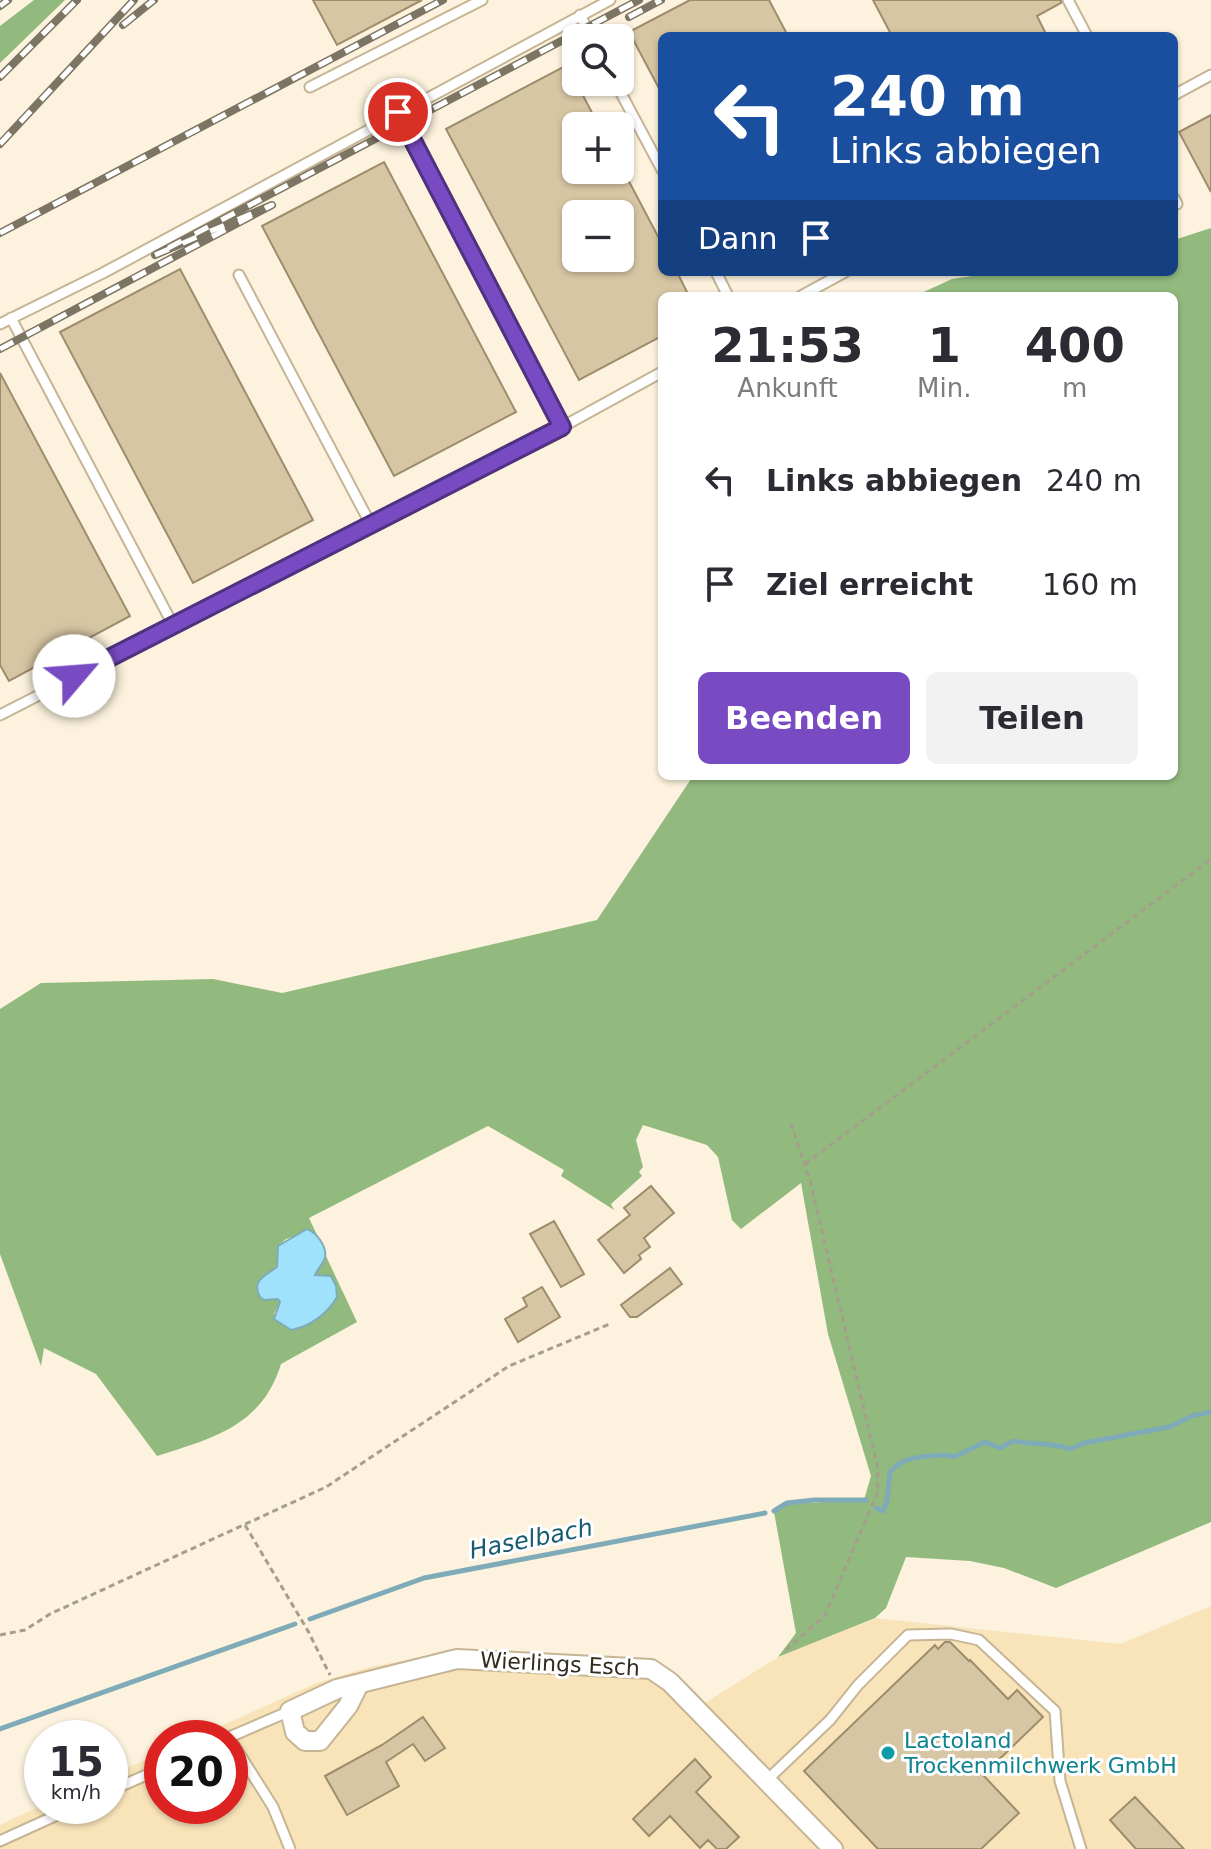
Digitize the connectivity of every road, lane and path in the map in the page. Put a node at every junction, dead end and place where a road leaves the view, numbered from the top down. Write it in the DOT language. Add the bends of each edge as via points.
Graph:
graph roads {
  1 [pos="482,0"];
  2 [pos="610,0"];
  3 [pos="1068,0"];
  4 [pos="580,15"];
  5 [pos="585,24"];
  6 [pos="1085,32"];
  7 [pos="1211,75"];
  8 [pos="310,87"];
  9 [pos="1178,93"];
  10 [pos="622,96"];
  11 [pos="398,112"];
  12 [pos="658,163"];
  13 [pos="239,275"];
  14 [pos="838,276"];
  15 [pos="808,292"];
  16 [pos="11,318"];
  17 [pos="0,324"];
  18 [pos="658,374"];
  19 [pos="562,427"];
  20 [pos="371,525"];
  21 [pos="173,625"];
  22 [pos="0,715"];
  23 [pos="1211,859"];
  24 [pos="790,1121"];
  25 [pos="805,1164"];
  26 [pos="612,1323"];
  27 [pos="245,1525"];
  28 [pos="0,1635"];
  29 [pos="786,1650"];
  30 [pos="359,1684"];
  31 [pos="337,1689"];
  32 [pos="290,1711"];
  33 [pos="248,1730"];
  34 [pos="248,1768"];
  35 [pos="766,1781"];
  36 [pos="37,1824"];
  37 [pos="0,1841"];
  38 [pos="290,1849"];
  39 [pos="833,1849"];
  40 [pos="1081,1849"];
  1 -- 8 [label="lane"];
  2 -- 4 [label="lane"];
  3 -- 6 [label="lane"];
  4 -- 5 [label="lane"];
  4 -- 11 [label="lane"];
  7 -- 9 [label="lane"];
  10 -- 12 [label="lane"];
  11 -- 16 [label="lane"];
  11 -- 19 [label="lane"];
  13 -- 20 [label="lane"];
  14 -- 15 [label="lane"];
  16 -- 17 [label="lane"];
  16 -- 21 [label="lane"];
  18 -- 19 [label="lane"];
  19 -- 20 [label="lane"];
  20 -- 21 [label="lane"];
  21 -- 22 [label="lane"];
  23 -- 25 [label="path"];
  24 -- 25 [label="path"];
  25 -- 29 [label="path" via="878,1469 872,1508 825,1615"];
  26 -- 27 [label="path" via="509,1366 326,1487"];
  27 -- 28 [label="path" via="25,1630"];
  27 -- 31 [label="path"];
  30 -- 31 [label="street, Wierlings Esch"];
  30 -- 32 [label="street" via="320,1741 305,1741 295,1732"];
  30 -- 35 [label="street, Wierlings Esch" via="457,1659 651,1669"];
  31 -- 32 [label="street, Wierlings Esch"];
  32 -- 33 [label="lane"];
  34 -- 38 [label="lane" via="273,1807"];
  35 -- 39 [label="street, Wierlings Esch"];
  35 -- 40 [label="lane" via="908,1635 951,1634 979,1640 1055,1711 1060,1781"];
  36 -- 37 [label="lane"];
}
